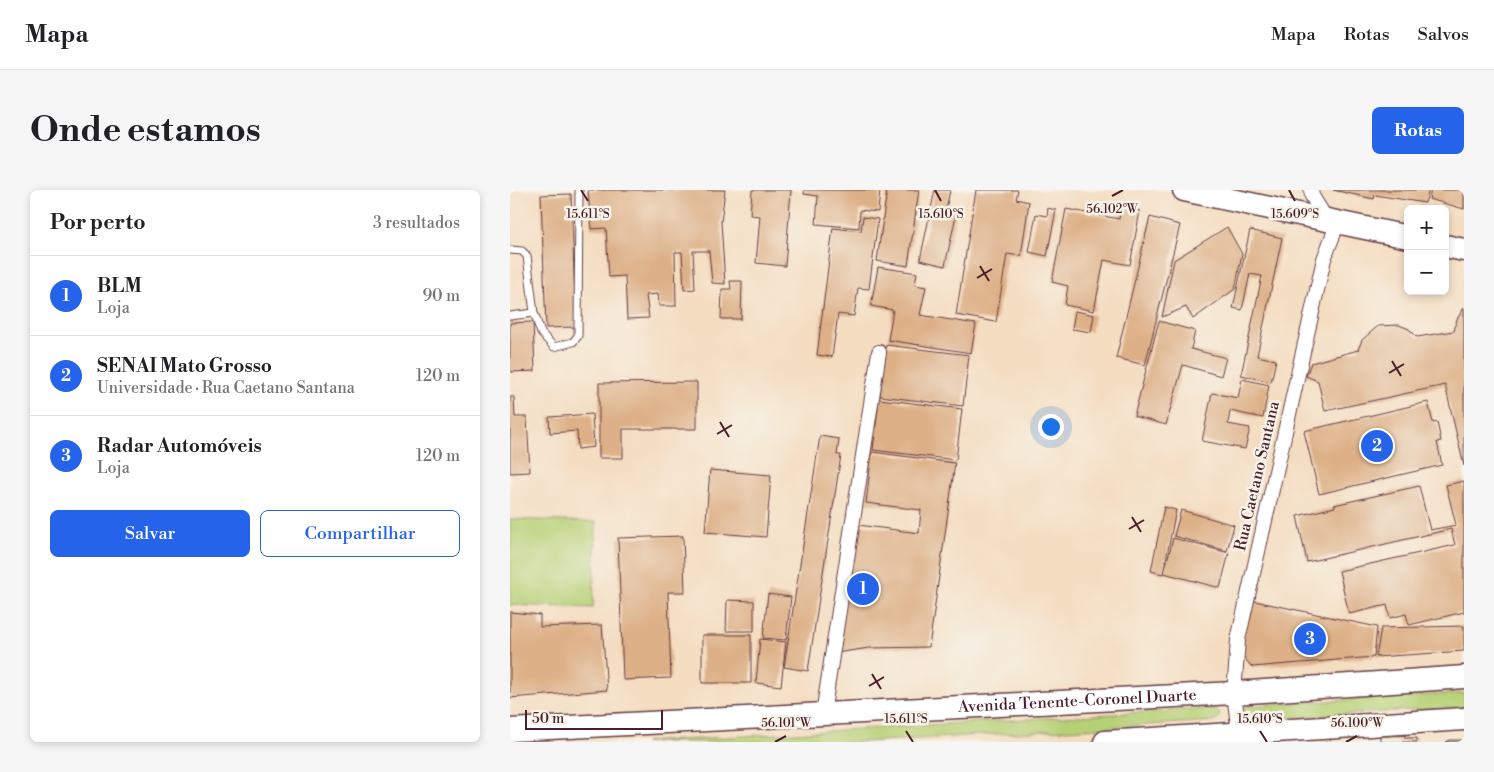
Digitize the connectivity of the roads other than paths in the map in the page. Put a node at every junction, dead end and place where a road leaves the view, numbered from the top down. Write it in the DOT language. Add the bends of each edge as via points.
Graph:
graph roads {
  1 [pos="579,190"];
  2 [pos="1184,190"];
  3 [pos="1311,190"];
  4 [pos="1332,220"];
  5 [pos="1404,236"];
  6 [pos="1449,247"];
  7 [pos="510,250"];
  8 [pos="1464,250"];
  9 [pos="534,313"];
  10 [pos="510,316"];
  11 [pos="879,352"];
  12 [pos="1464,677"];
  13 [pos="1234,693"];
  14 [pos="823,714"];
  15 [pos="1464,719"];
  16 [pos="510,730"];
  17 [pos="1239,738"];
  18 [pos="1105,742"];
  1 -- 9 [label="lane" via="578,336 573,342 554,347 541,333"];
  2 -- 4 [label="main road"];
  3 -- 4 [label="street" via="1312,196"];
  4 -- 5 [label="main road"];
  4 -- 13 [label="street, Rua Caetano Santana" via="1238,640"];
  6 -- 8 [label="main road"];
  7 -- 9 [label="lane" via="522,251 527,256"];
  9 -- 10 [label="lane"];
  11 -- 14 [label="street"];
  12 -- 13 [label="main road, Avenida Tenente-Coronel Duarte"];
  13 -- 14 [label="main road, Avenida Tenente-Coronel Duarte"];
  13 -- 17 [label="street, Rua Caetano Santana"];
  14 -- 16 [label="main road, Avenida Tenente-Coronel Duarte"];
  15 -- 17 [label="main road"];
  17 -- 18 [label="main road"];
}
